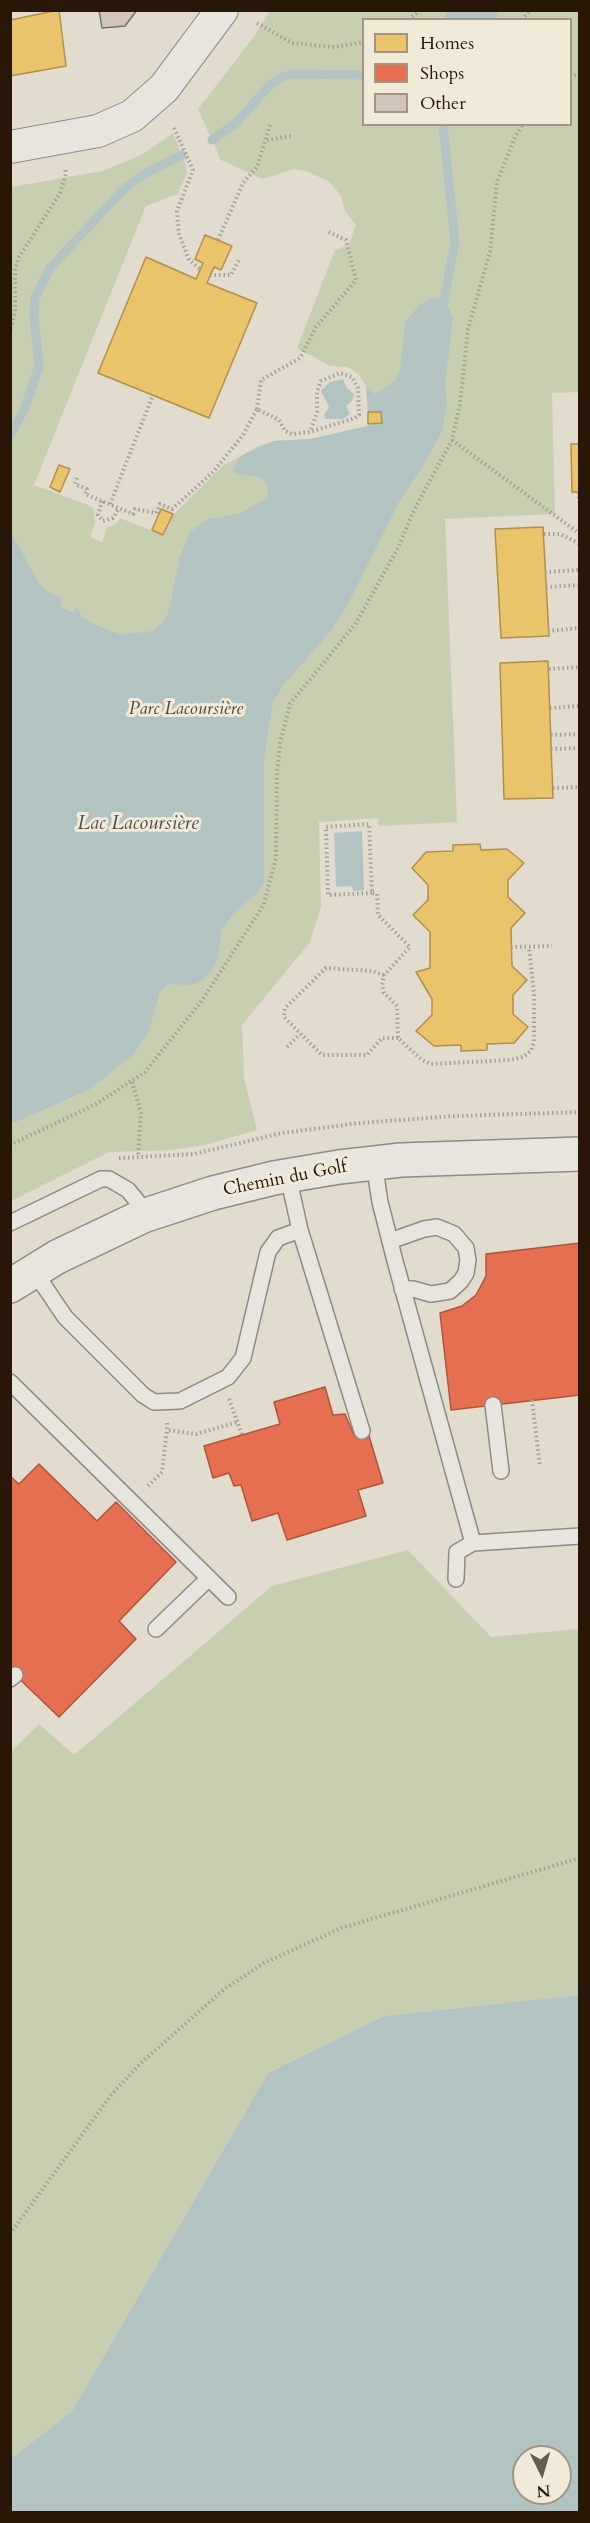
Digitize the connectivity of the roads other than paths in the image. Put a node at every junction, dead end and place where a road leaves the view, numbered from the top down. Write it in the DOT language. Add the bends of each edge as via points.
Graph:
graph roads {
  1 [pos="222,10"];
  2 [pos="10,147"];
  3 [pos="579,1154"];
  4 [pos="374,1163"];
  5 [pos="288,1176"];
  6 [pos="143,1216"];
  7 [pos="10,1223"];
  8 [pos="300,1230"];
  9 [pos="390,1241"];
  10 [pos="22,1279"];
  11 [pos="402,1289"];
  12 [pos="10,1382"];
  13 [pos="493,1405"];
  14 [pos="362,1431"];
  15 [pos="501,1471"];
  16 [pos="579,1536"];
  17 [pos="473,1543"];
  18 [pos="209,1578"];
  19 [pos="456,1579"];
  20 [pos="228,1597"];
  21 [pos="156,1629"];
  1 -- 2 [label="street" via="164,88 132,116 98,131"];
  3 -- 4 [label="street, Chemin du Golf"];
  4 -- 5 [label="street, Chemin du Golf"];
  4 -- 9 [label="lane"];
  5 -- 6 [label="street, Chemin du Golf" via="213,1193"];
  5 -- 8 [label="lane"];
  6 -- 7 [label="lane" via="128,1190 109,1179 101,1179"];
  6 -- 10 [label="street, Chemin du Golf" via="80,1245"];
  8 -- 10 [label="lane" via="278,1238 268,1252 246,1348 235,1371 189,1398 172,1403 154,1402 143,1395"];
  8 -- 14 [label="lane"];
  9 -- 11 [label="lane"];
  9 -- 11 [label="lane" via="437,1227 459,1238 467,1254 463,1278 450,1291 432,1294"];
  11 -- 17 [label="lane"];
  12 -- 18 [label="lane"];
  13 -- 15 [label="lane"];
  16 -- 17 [label="lane"];
  17 -- 19 [label="lane" via="457,1552"];
  18 -- 20 [label="lane"];
  18 -- 21 [label="lane"];
}
